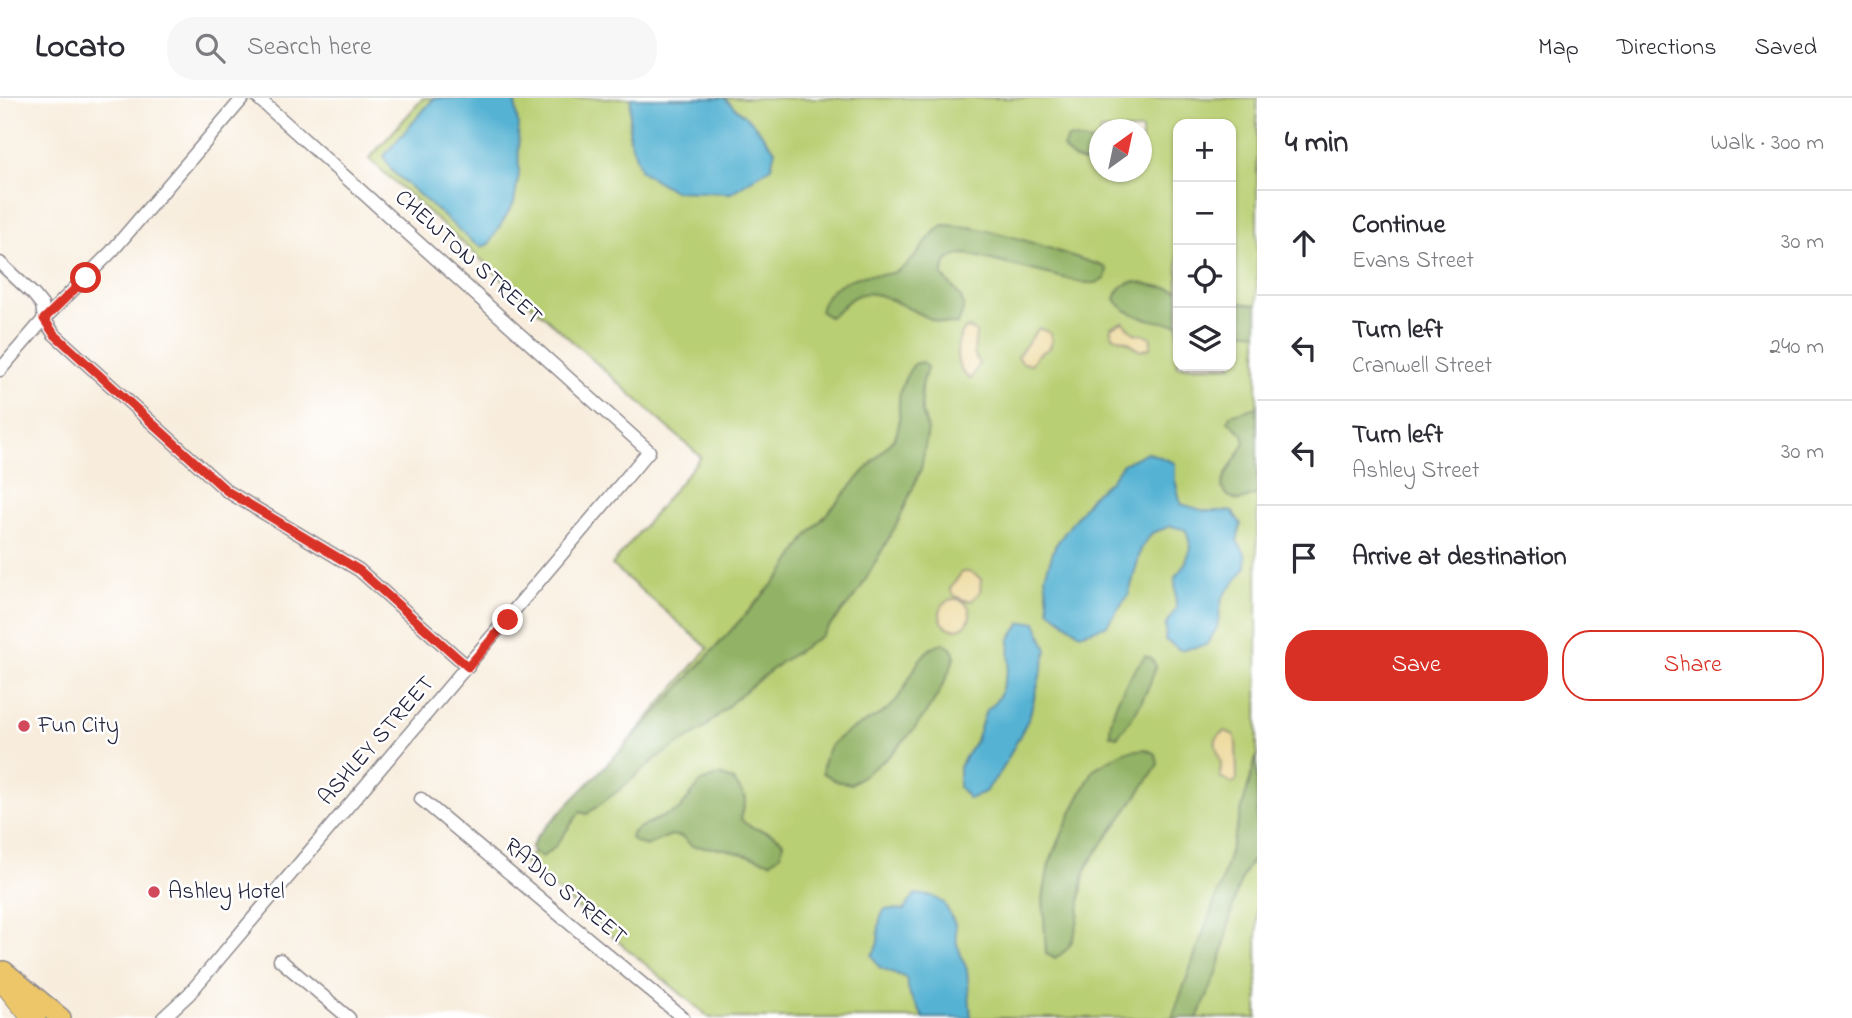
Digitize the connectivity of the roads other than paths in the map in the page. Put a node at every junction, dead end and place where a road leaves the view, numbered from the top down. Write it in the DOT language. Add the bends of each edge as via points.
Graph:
graph roads {
  1 [pos="243,98"];
  2 [pos="257,98"];
  3 [pos="0,263"];
  4 [pos="44,319"];
  5 [pos="0,370"];
  6 [pos="649,450"];
  7 [pos="468,667"];
  8 [pos="421,799"];
  9 [pos="280,960"];
  10 [pos="0,969"];
  11 [pos="0,976"];
  12 [pos="189,994"];
  13 [pos="34,1018"];
  14 [pos="61,1018"];
  15 [pos="163,1018"];
  16 [pos="178,1018"];
  17 [pos="349,1018"];
  18 [pos="683,1018"];
  1 -- 4 [label="street" via="112,251"];
  2 -- 6 [label="street, CHEWTON STREET"];
  3 -- 4 [label="street" via="42,305"];
  4 -- 5 [label="street"];
  4 -- 7 [label="street" via="54,334 227,491 359,570"];
  6 -- 7 [label="street, ASHLEY STREET"];
  7 -- 12 [label="street, ASHLEY STREET"];
  8 -- 18 [label="street, RADIO STREET"];
  9 -- 17 [label="street"];
  10 -- 14 [label="main road"];
  11 -- 13 [label="highway"];
  12 -- 15 [label="street, ASHLEY STREET"];
  12 -- 16 [label="street, ASHLEY STREET"];
}
